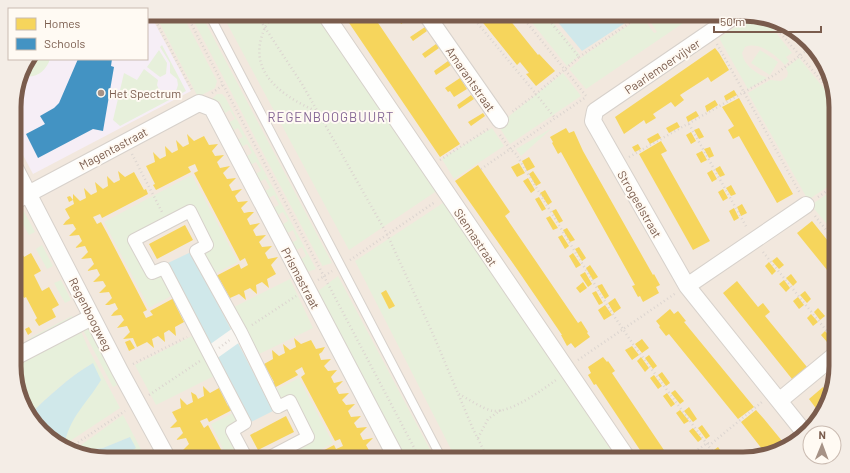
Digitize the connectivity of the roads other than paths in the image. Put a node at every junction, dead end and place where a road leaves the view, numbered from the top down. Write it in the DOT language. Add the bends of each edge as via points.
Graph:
graph roads {
  1 [pos="213,21"];
  2 [pos="330,21"];
  3 [pos="430,21"];
  4 [pos="727,21"];
  5 [pos="199,103"];
  6 [pos="593,121"];
  7 [pos="496,123"];
  8 [pos="22,197"];
  9 [pos="806,205"];
  10 [pos="687,286"];
  11 [pos="92,317"];
  12 [pos="21,354"];
  13 [pos="829,359"];
  14 [pos="776,397"];
  15 [pos="802,429"];
  16 [pos="164,452"];
  17 [pos="243,452"];
  18 [pos="279,452"];
  19 [pos="393,452"];
  20 [pos="438,452"];
  21 [pos="623,452"];
  1 -- 20 [label="lane"];
  2 -- 21 [label="street, Siennastraat"];
  3 -- 7 [label="street, Amarantstraat"];
  4 -- 6 [label="street, Paarlemoervijver" via="595,111"];
  5 -- 8 [label="street, Magentastraat"];
  5 -- 19 [label="street, Prismastraat" via="212,108"];
  6 -- 10 [label="street, Strogeelstraat"];
  8 -- 11 [label="street, Regenboogweg"];
  9 -- 10 [label="street"];
  10 -- 14 [label="street, Strogeelstraat"];
  11 -- 12 [label="street"];
  11 -- 16 [label="street, Regenboogweg"];
  13 -- 14 [label="street"];
  14 -- 15 [label="street, Strogeelstraat"];
  17 -- 18 [label="street" via="232,431 246,423 164,268 152,273 134,240 190,211 207,245 196,251 241,332 278,407 290,401 308,437"];
}
